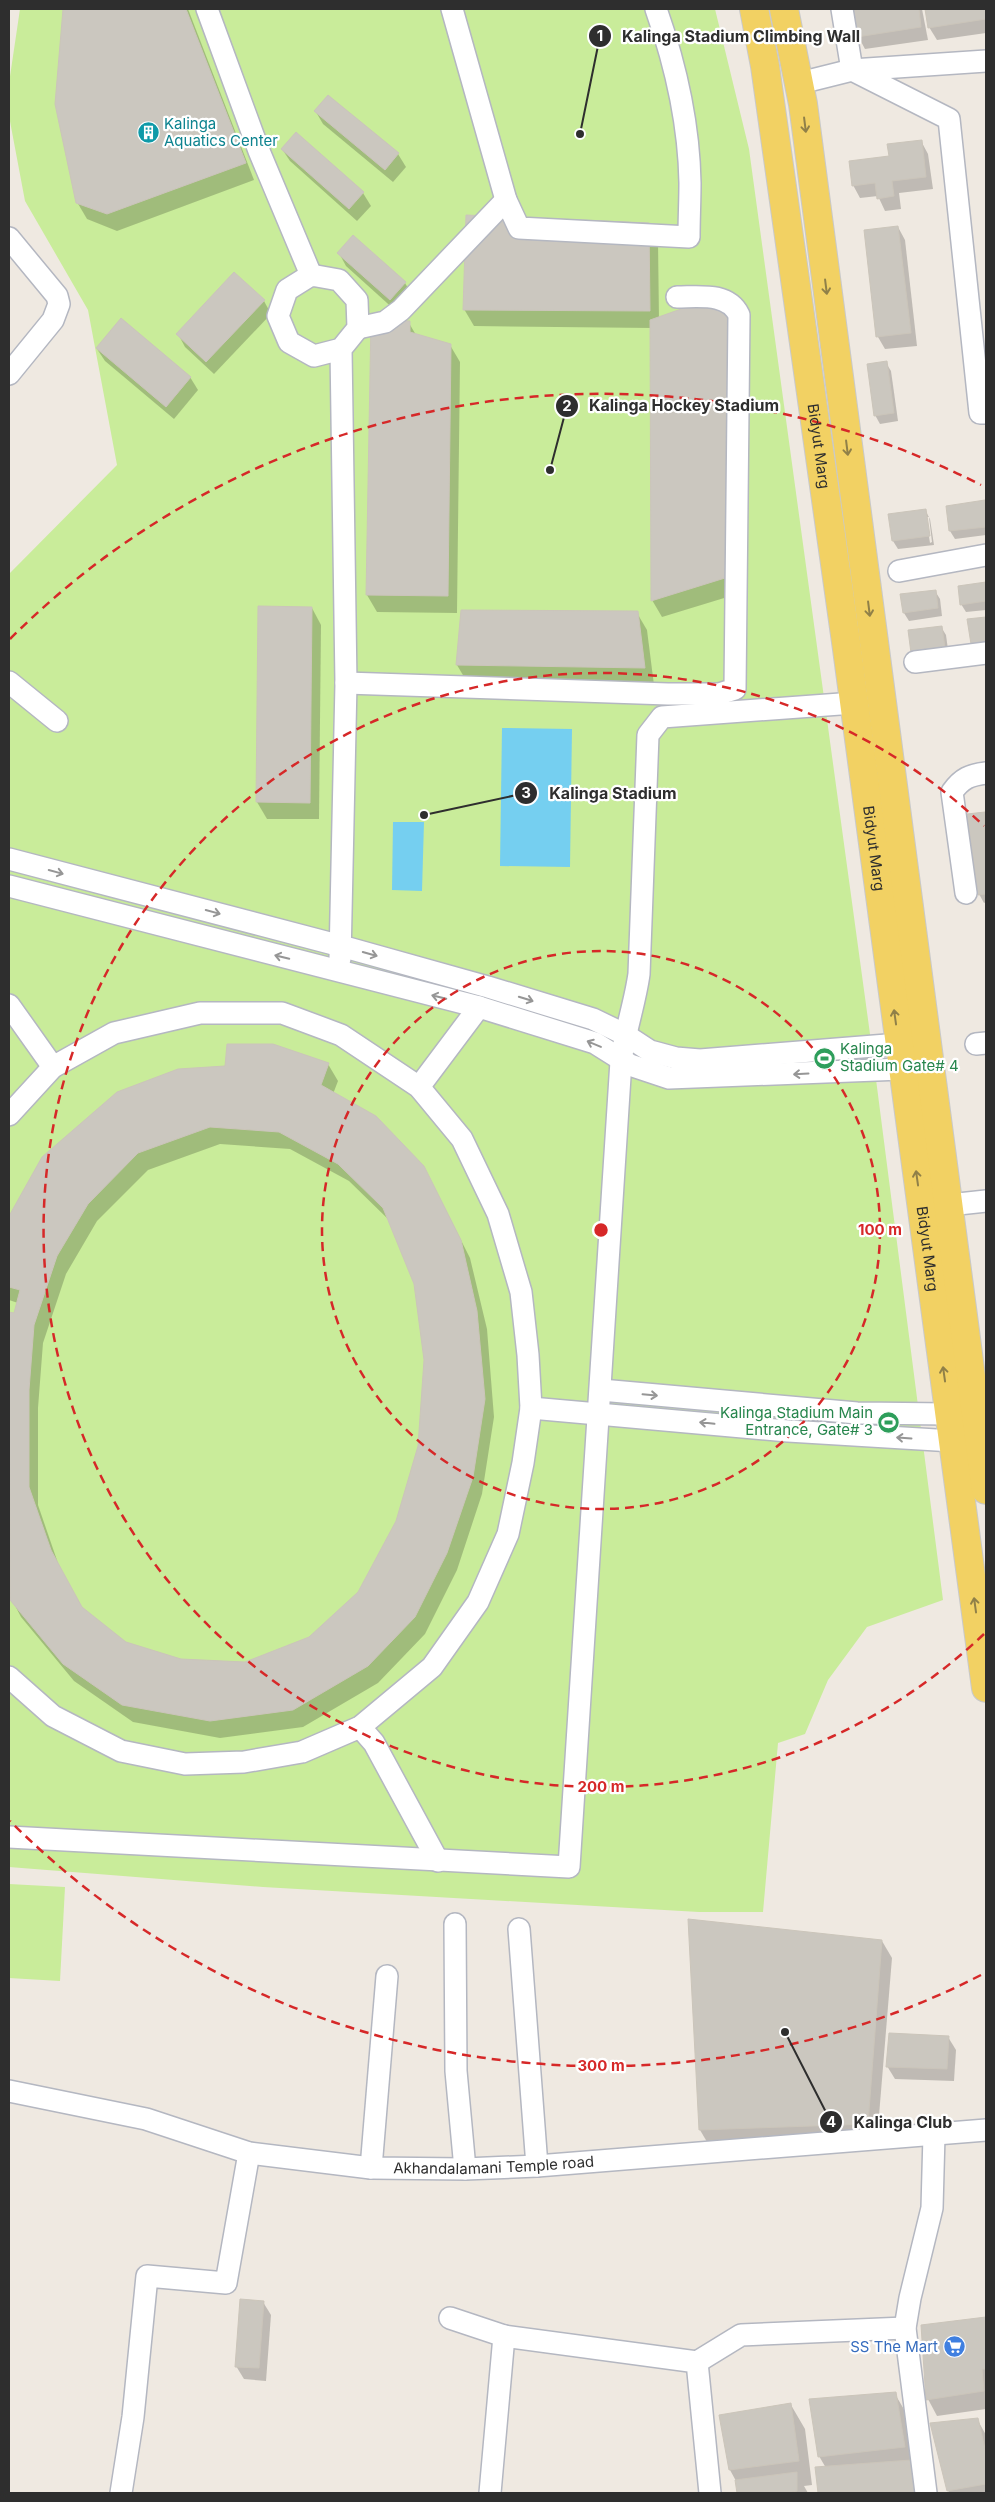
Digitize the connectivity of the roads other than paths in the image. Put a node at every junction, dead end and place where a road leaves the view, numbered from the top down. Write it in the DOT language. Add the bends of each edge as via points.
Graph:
graph roads {
  1 [pos="207,9"];
  2 [pos="452,9"];
  3 [pos="656,9"];
  4 [pos="754,9"];
  5 [pos="784,9"];
  6 [pos="842,9"];
  7 [pos="986,61"];
  8 [pos="852,70"];
  9 [pos="800,83"];
  10 [pos="506,200"];
  11 [pos="9,238"];
  12 [pos="311,275"];
  13 [pos="677,297"];
  14 [pos="358,328"];
  15 [pos="341,349"];
  16 [pos="9,374"];
  17 [pos="986,413"];
  18 [pos="986,555"];
  19 [pos="899,571"];
  20 [pos="986,653"];
  21 [pos="915,662"];
  22 [pos="9,682"];
  23 [pos="346,683"];
  24 [pos="854,703"];
  25 [pos="57,721"];
  26 [pos="986,773"];
  27 [pos="9,859"];
  28 [pos="9,886"];
  29 [pos="966,892"];
  30 [pos="341,946"];
  31 [pos="338,971"];
  32 [pos="9,1005"];
  33 [pos="480,1007"];
  34 [pos="624,1034"];
  35 [pos="901,1056"];
  36 [pos="621,1061"];
  37 [pos="53,1067"];
  38 [pos="419,1087"];
  39 [pos="9,1115"];
  40 [pos="986,1201"];
  41 [pos="948,1205"];
  42 [pos="601,1390"];
  43 [pos="531,1408"];
  44 [pos="599,1412"];
  45 [pos="949,1414"];
  46 [pos="953,1441"];
  47 [pos="986,1490"];
  48 [pos="9,1677"];
  49 [pos="986,1688"];
  50 [pos="360,1727"];
  51 [pos="9,1836"];
  52 [pos="438,1861"];
  53 [pos="455,1924"];
  54 [pos="519,1929"];
  55 [pos="387,1976"];
  56 [pos="9,2091"];
  57 [pos="986,2130"];
  58 [pos="934,2135"];
  59 [pos="249,2153"];
  60 [pos="537,2166"];
  61 [pos="371,2168"];
  62 [pos="465,2169"];
  63 [pos="450,2318"];
  64 [pos="906,2328"];
  65 [pos="504,2336"];
  66 [pos="697,2362"];
  67 [pos="121,2493"];
  68 [pos="490,2493"];
  69 [pos="710,2493"];
  70 [pos="926,2493"];
  1 -- 12 [label="street" via="259,151"];
  2 -- 10 [label="street"];
  3 -- 10 [label="street" via="666,38 683,118 690,182 689,237 519,228"];
  4 -- 24 [label="main road, Bidyut Marg" via="765,66"];
  5 -- 9 [label="main road, Bidyut Marg"];
  6 -- 8 [label="street"];
  7 -- 8 [label="street"];
  8 -- 9 [label="street"];
  8 -- 17 [label="street" via="949,119 980,413"];
  9 -- 41 [label="main road, Bidyut Marg, one-way"];
  10 -- 14 [label="street" via="401,310 385,322"];
  11 -- 16 [label="street" via="57,296 59,304 54,320"];
  12 -- 14 [label="street" via="338,280 357,300"];
  12 -- 15 [label="street" via="287,290 278,316 289,342 314,356"];
  13 -- 23 [label="street" via="723,298 739,316 735,689 718,694 668,694"];
  14 -- 15 [label="street"];
  15 -- 23 [label="street"];
  18 -- 19 [label="street"];
  20 -- 21 [label="street"];
  22 -- 25 [label="street"];
  23 -- 30 [label="street"];
  24 -- 34 [label="street" via="662,717 648,735 639,974"];
  35 -- 24 [label="main road, Bidyut Marg, one-way"];
  26 -- 29 [label="street" via="960,781 952,792"];
  27 -- 30 [label="street, one-way"];
  31 -- 28 [label="street, one-way"];
  30 -- 31 [label="street"];
  30 -- 34 [label="street, one-way" via="593,1019"];
  33 -- 31 [label="street, one-way"];
  32 -- 37 [label="street"];
  36 -- 33 [label="street, one-way" via="595,1044"];
  33 -- 38 [label="street"];
  34 -- 35 [label="street" via="650,1051 700,1060"];
  34 -- 36 [label="street"];
  35 -- 36 [label="street, one-way" via="669,1078"];
  45 -- 35 [label="main road, Bidyut Marg, one-way"];
  36 -- 42 [label="street"];
  37 -- 38 [label="street" via="114,1033 181,1017 200,1013 282,1013 341,1035"];
  37 -- 39 [label="street"];
  38 -- 43 [label="street" via="462,1139 498,1214 521,1292"];
  40 -- 41 [label="street"];
  41 -- 47 [label="main road, Bidyut Marg"];
  42 -- 44 [label="street"];
  42 -- 45 [label="street, one-way" via="857,1413"];
  43 -- 44 [label="street"];
  43 -- 50 [label="street" via="524,1464 508,1534 478,1602 432,1667"];
  46 -- 44 [label="street, one-way" via="788,1431"];
  44 -- 52 [label="street" via="569,1867"];
  45 -- 46 [label="main road, Bidyut Marg"];
  49 -- 46 [label="main road, Bidyut Marg, one-way"];
  48 -- 50 [label="street" via="53,1716 121,1751 184,1764 244,1762 302,1752"];
  50 -- 52 [label="street" via="374,1743"];
  51 -- 52 [label="street"];
  53 -- 62 [label="street" via="456,2071"];
  54 -- 60 [label="street"];
  55 -- 61 [label="street"];
  56 -- 59 [label="street, Akhandalamani Temple road" via="146,2119"];
  57 -- 58 [label="street, Akhandalamani Temple road"];
  58 -- 60 [label="street, Akhandalamani Temple road"];
  58 -- 64 [label="street" via="932,2208"];
  59 -- 61 [label="street, Akhandalamani Temple road"];
  59 -- 67 [label="street" via="226,2283 147,2276 133,2417"];
  60 -- 62 [label="street, Akhandalamani Temple road"];
  61 -- 62 [label="street, Akhandalamani Temple road"];
  63 -- 65 [label="street"];
  64 -- 66 [label="street" via="741,2335"];
  64 -- 70 [label="street"];
  65 -- 66 [label="street"];
  65 -- 68 [label="street"];
  66 -- 69 [label="street"];
}
